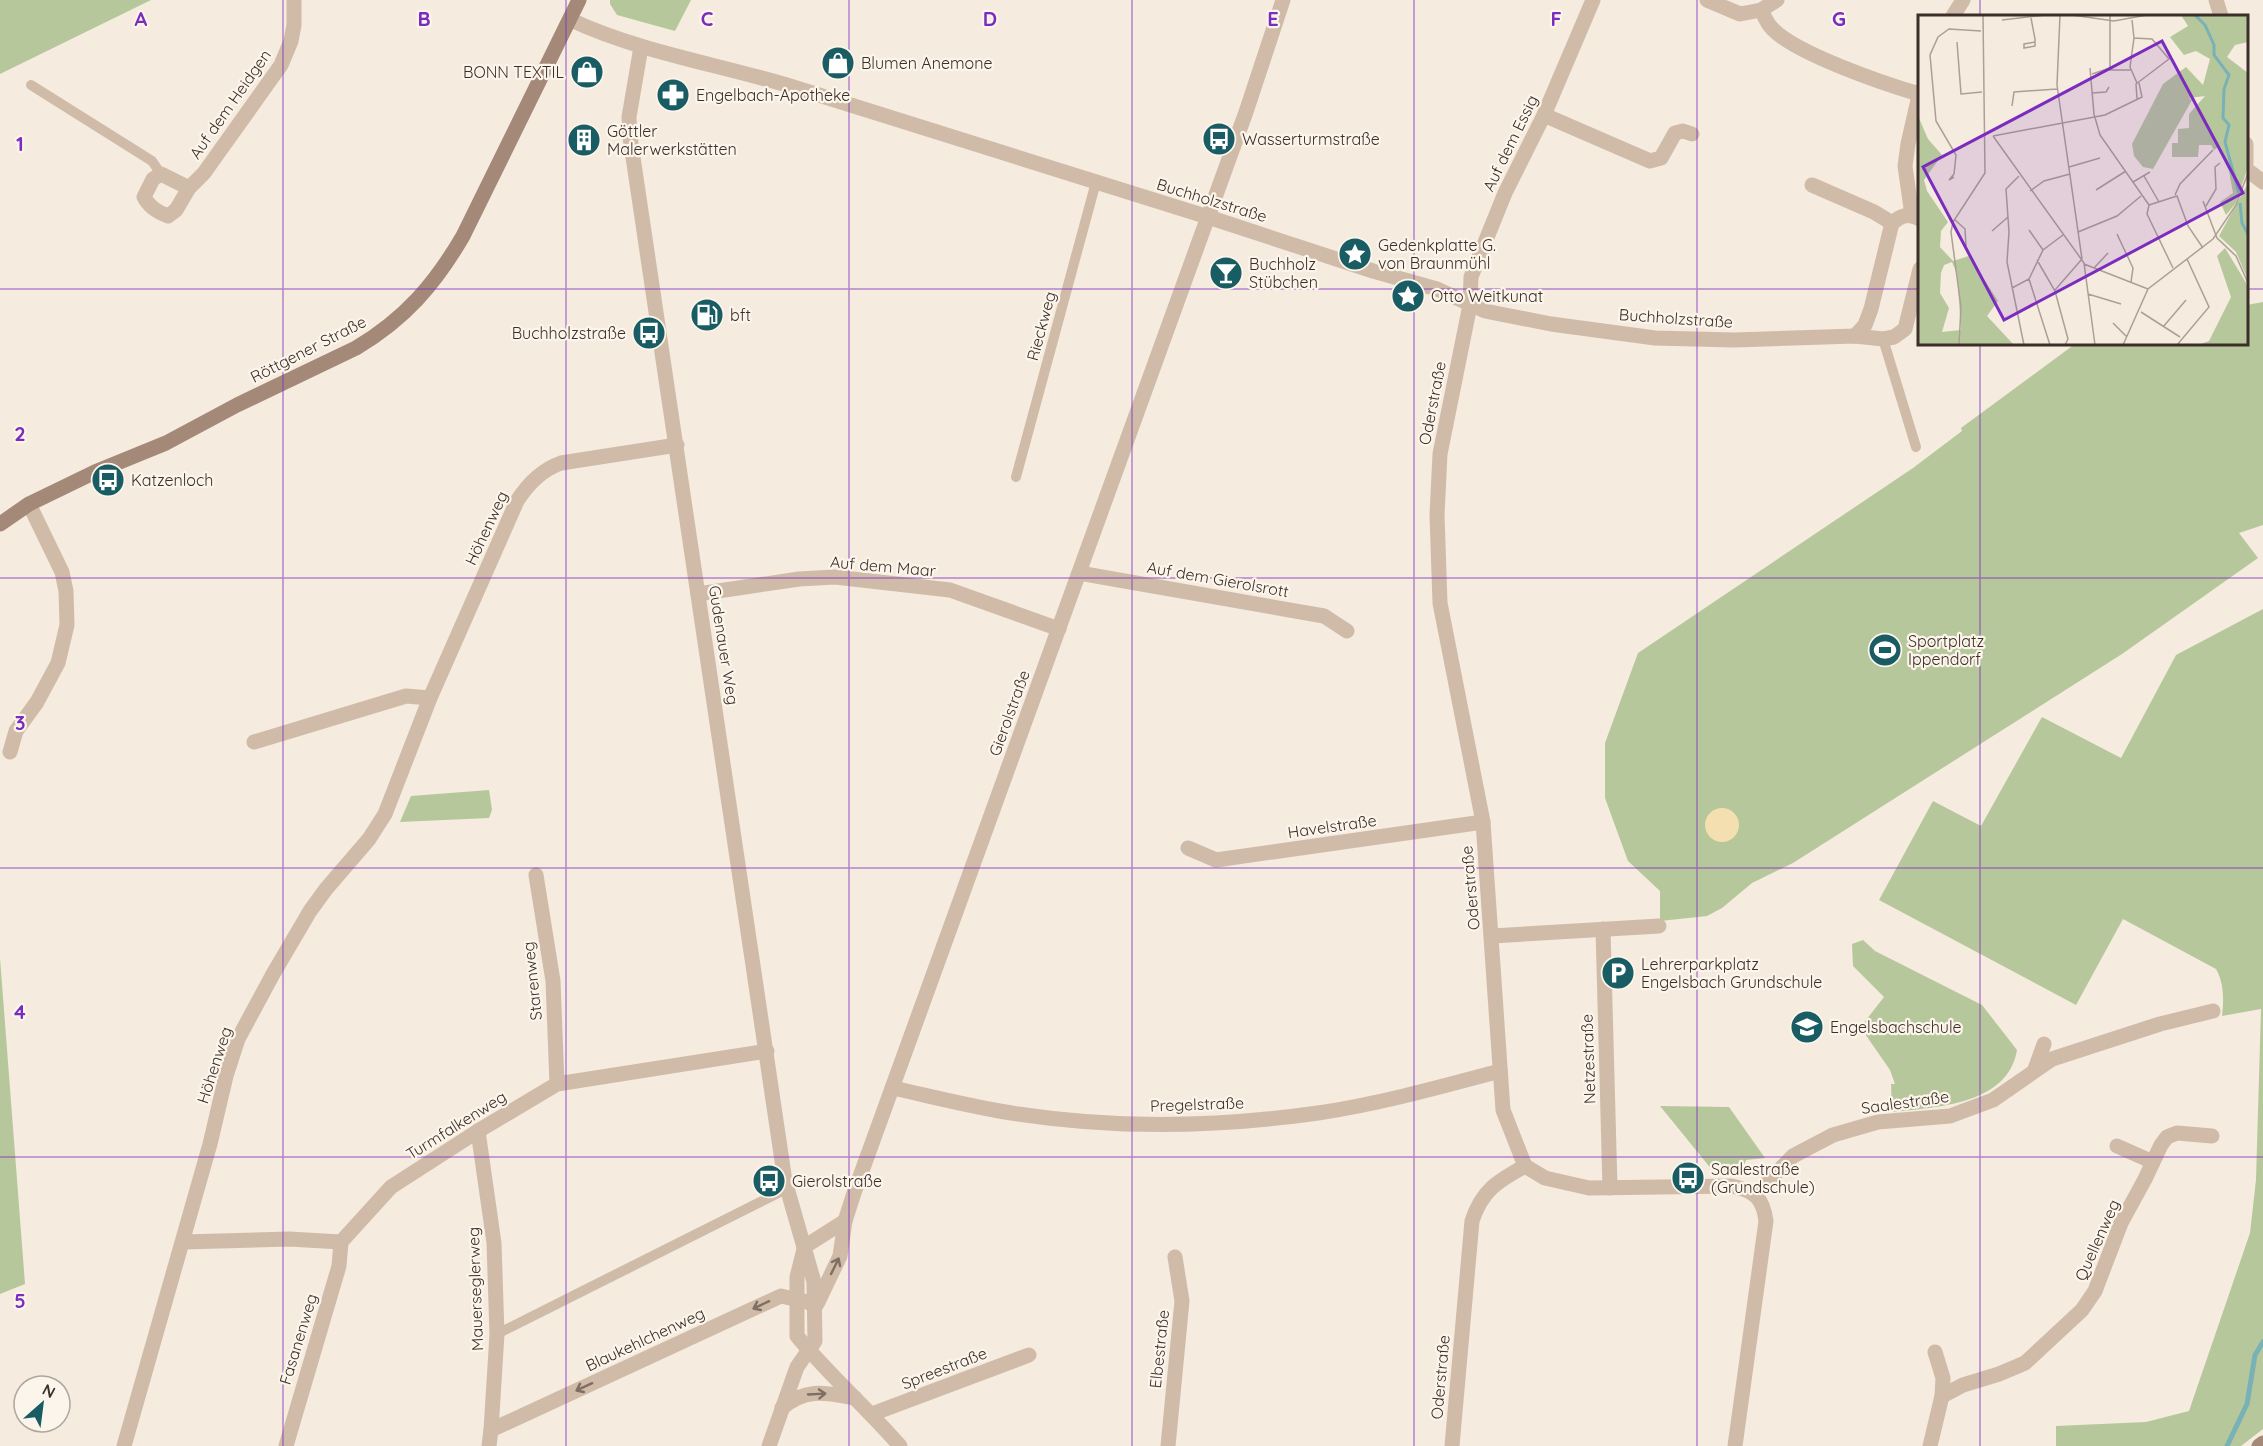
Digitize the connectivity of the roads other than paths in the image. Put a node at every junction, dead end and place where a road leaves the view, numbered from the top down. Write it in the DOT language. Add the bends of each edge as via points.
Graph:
graph roads {
  1 [pos="294,0"];
  2 [pos="579,0"];
  3 [pos="1283,0"];
  4 [pos="1593,0"];
  5 [pos="1707,0"];
  6 [pos="1778,0"];
  7 [pos="1963,0"];
  8 [pos="2216,0"];
  9 [pos="1761,10"];
  10 [pos="1954,15"];
  11 [pos="2221,15"];
  12 [pos="571,20"];
  13 [pos="641,47"];
  14 [pos="31,85"];
  15 [pos="1918,93"];
  16 [pos="1918,98"];
  17 [pos="1544,115"];
  18 [pos="1692,134"];
  19 [pos="2248,170"];
  20 [pos="161,174"];
  21 [pos="1096,182"];
  22 [pos="2263,182"];
  23 [pos="1812,185"];
  24 [pos="189,188"];
  25 [pos="1208,217"];
  26 [pos="1916,217"];
  27 [pos="1892,223"];
  28 [pos="1918,277"];
  29 [pos="1470,305"];
  30 [pos="1855,336"];
  31 [pos="1883,339"];
  32 [pos="677,445"];
  33 [pos="1916,447"];
  34 [pos="1016,477"];
  35 [pos="28,504"];
  36 [pos="0,524"];
  37 [pos="1079,573"];
  38 [pos="698,594"];
  39 [pos="1059,629"];
  40 [pos="1347,631"];
  41 [pos="430,698"];
  42 [pos="254,742"];
  43 [pos="10,752"];
  44 [pos="1483,822"];
  45 [pos="1188,848"];
  46 [pos="537,875"];
  47 [pos="1659,926"];
  48 [pos="1603,929"];
  49 [pos="1492,936"];
  50 [pos="2213,1011"];
  51 [pos="2044,1044"];
  52 [pos="767,1051"];
  53 [pos="2035,1069"];
  54 [pos="1500,1071"];
  55 [pos="557,1084"];
  56 [pos="893,1089"];
  57 [pos="478,1131"];
  58 [pos="2212,1136"];
  59 [pos="2117,1146"];
  60 [pos="2152,1162"];
  61 [pos="1525,1166"];
  62 [pos="1610,1188"];
  63 [pos="786,1189"];
  64 [pos="1755,1195"];
  65 [pos="845,1221"];
  66 [pos="183,1242"];
  67 [pos="341,1242"];
  68 [pos="804,1246"];
  69 [pos="1175,1257"];
  70 [pos="796,1298"];
  71 [pos="815,1307"];
  72 [pos="496,1334"];
  73 [pos="808,1350"];
  74 [pos="1935,1352"];
  75 [pos="1029,1355"];
  76 [pos="1942,1396"];
  77 [pos="855,1398"];
  78 [pos="782,1408"];
  79 [pos="872,1414"];
  80 [pos="491,1430"];
  81 [pos="2263,1443"];
  82 [pos="123,1446"];
  83 [pos="286,1446"];
  84 [pos="489,1446"];
  85 [pos="769,1446"];
  86 [pos="900,1446"];
  87 [pos="1168,1446"];
  88 [pos="1452,1446"];
  89 [pos="1735,1446"];
  90 [pos="1930,1446"];
  91 [pos="2259,1446"];
  1 -- 24 [label="street, Auf dem Heidgen" via="294,25 281,65 204,173"];
  2 -- 12 [label="street, Röttgener Straße"];
  3 -- 25 [label="street, Gierolstraße"];
  4 -- 17 [label="street, Auf dem Essig"];
  5 -- 9 [label="street" via="1740,14"];
  6 -- 9 [label="street"];
  7 -- 10 [label="street"];
  8 -- 11 [label="street"];
  9 -- 15 [label="street" via="1770,27 1785,40 1884,83"];
  12 -- 13 [label="street, Buchholzstraße"];
  12 -- 35 [label="street, Röttgener Straße" via="463,236 417,302 373,338 348,352 166,443"];
  13 -- 21 [label="street, Buchholzstraße" via="736,69"];
  13 -- 32 [label="street, Gudenauer Weg" via="629,117 630,137"];
  14 -- 20 [label="lane" via="152,161"];
  16 -- 26 [label="street" via="1905,166"];
  17 -- 18 [label="street" via="1650,161 1661,158 1675,133"];
  17 -- 29 [label="street, Auf dem Essig" via="1505,193 1471,277"];
  19 -- 22 [label="street"];
  20 -- 24 [label="street"];
  20 -- 24 [label="street, Auf dem Heidgen" via="153,179 144,197 148,205 161,213 168,216 176,210"];
  21 -- 25 [label="street, Buchholzstraße"];
  21 -- 34 [label="lane, Rieckweg"];
  23 -- 27 [label="street"];
  25 -- 29 [label="street, Buchholzstraße" via="1437,290"];
  25 -- 37 [label="street, Gierolstraße"];
  26 -- 27 [label="street" via="1901,216"];
  27 -- 30 [label="street" via="1871,309 1865,326"];
  28 -- 31 [label="street" via="1905,329"];
  29 -- 30 [label="street, Buchholzstraße" via="1551,324 1655,338"];
  29 -- 44 [label="street, Oderstraße" via="1440,454 1437,570 1443,622"];
  30 -- 31 [label="street, Buchholzstraße"];
  31 -- 33 [label="lane"];
  32 -- 38 [label="street, Gudenauer Weg"];
  32 -- 41 [label="street, Höhenweg" via="561,463 547,468 526,487"];
  35 -- 36 [label="street, Röttgener Straße"];
  35 -- 43 [label="street" via="62,572 67,625 58,663 16,731"];
  37 -- 39 [label="street, Gierolstraße"];
  37 -- 40 [label="street, Auf dem Gierolsrott" via="1324,616"];
  38 -- 39 [label="street, Auf dem Maar" via="835,577 950,590"];
  38 -- 52 [label="street, Gudenauer Weg"];
  39 -- 56 [label="street, Gierolstraße"];
  41 -- 42 [label="street" via="406,696"];
  41 -- 66 [label="street, Höhenweg" via="385,814 310,911 238,1040"];
  44 -- 45 [label="street, Havelstraße" via="1216,860"];
  44 -- 49 [label="street, Oderstraße"];
  46 -- 55 [label="street, Starenweg" via="554,981"];
  47 -- 48 [label="street"];
  48 -- 49 [label="street"];
  48 -- 62 [label="street, Netzestraße"];
  49 -- 54 [label="street, Oderstraße"];
  50 -- 53 [label="street, Saalestraße" via="2052,1059"];
  51 -- 53 [label="street"];
  52 -- 55 [label="street, Turmfalkenweg"];
  52 -- 63 [label="street, Gudenauer Weg"];
  53 -- 64 [label="street, Saalestraße" via="1993,1100 1960,1112 1878,1122 1833,1135 1794,1156"];
  54 -- 56 [label="street, Pregelstraße" via="1319,1113 1230,1122 1089,1122 1018,1114"];
  54 -- 61 [label="street, Oderstraße" via="1503,1110"];
  55 -- 57 [label="street, Turmfalkenweg"];
  56 -- 65 [label="street, Gierolstraße"];
  57 -- 67 [label="street, Turmfalkenweg" via="392,1187"];
  57 -- 72 [label="street, Mauerseglerweg" via="494,1243"];
  58 -- 60 [label="street, Quellenweg" via="2177,1133 2167,1137"];
  59 -- 60 [label="street"];
  60 -- 76 [label="street, Quellenweg" via="2121,1223 2095,1291 2082,1310 2025,1363 1964,1384"];
  61 -- 62 [label="street" via="1568,1185"];
  61 -- 88 [label="street, Oderstraße" via="1482,1197 1472,1221"];
  62 -- 64 [label="street" via="1732,1186"];
  63 -- 68 [label="street, Gudenauer Weg"];
  63 -- 72 [label="lane"];
  64 -- 89 [label="street" via="1764,1205 1766,1221"];
  65 -- 68 [label="street"];
  71 -- 65 [label="street, Gierolstraße, one-way" via="840,1256"];
  66 -- 67 [label="street"];
  66 -- 82 [label="street, Höhenweg"];
  67 -- 83 [label="street, Fasanenweg" via="339,1266"];
  68 -- 70 [label="street"];
  68 -- 71 [label="street, Gudenauer Weg" via="814,1282"];
  69 -- 87 [label="street, Elbestraße" via="1182,1301"];
  70 -- 71 [label="street"];
  70 -- 73 [label="street" via="797,1336"];
  70 -- 80 [label="street, Blaukehlchenweg, one-way" via="781,1296"];
  71 -- 73 [label="street, Gudenauer Weg" via="814,1341"];
  72 -- 80 [label="street, Mauerseglerweg"];
  73 -- 77 [label="street"];
  73 -- 78 [label="street, Gudenauer Weg" via="797,1367"];
  74 -- 76 [label="street" via="1944,1378"];
  75 -- 79 [label="street, Spreestraße"];
  76 -- 90 [label="street"];
  78 -- 77 [label="street, one-way" via="795,1397 817,1393"];
  77 -- 79 [label="street"];
  78 -- 85 [label="street, Gudenauer Weg"];
  79 -- 86 [label="street"];
  80 -- 84 [label="street, Mauerseglerweg"];
  81 -- 91 [label="street"];
}
